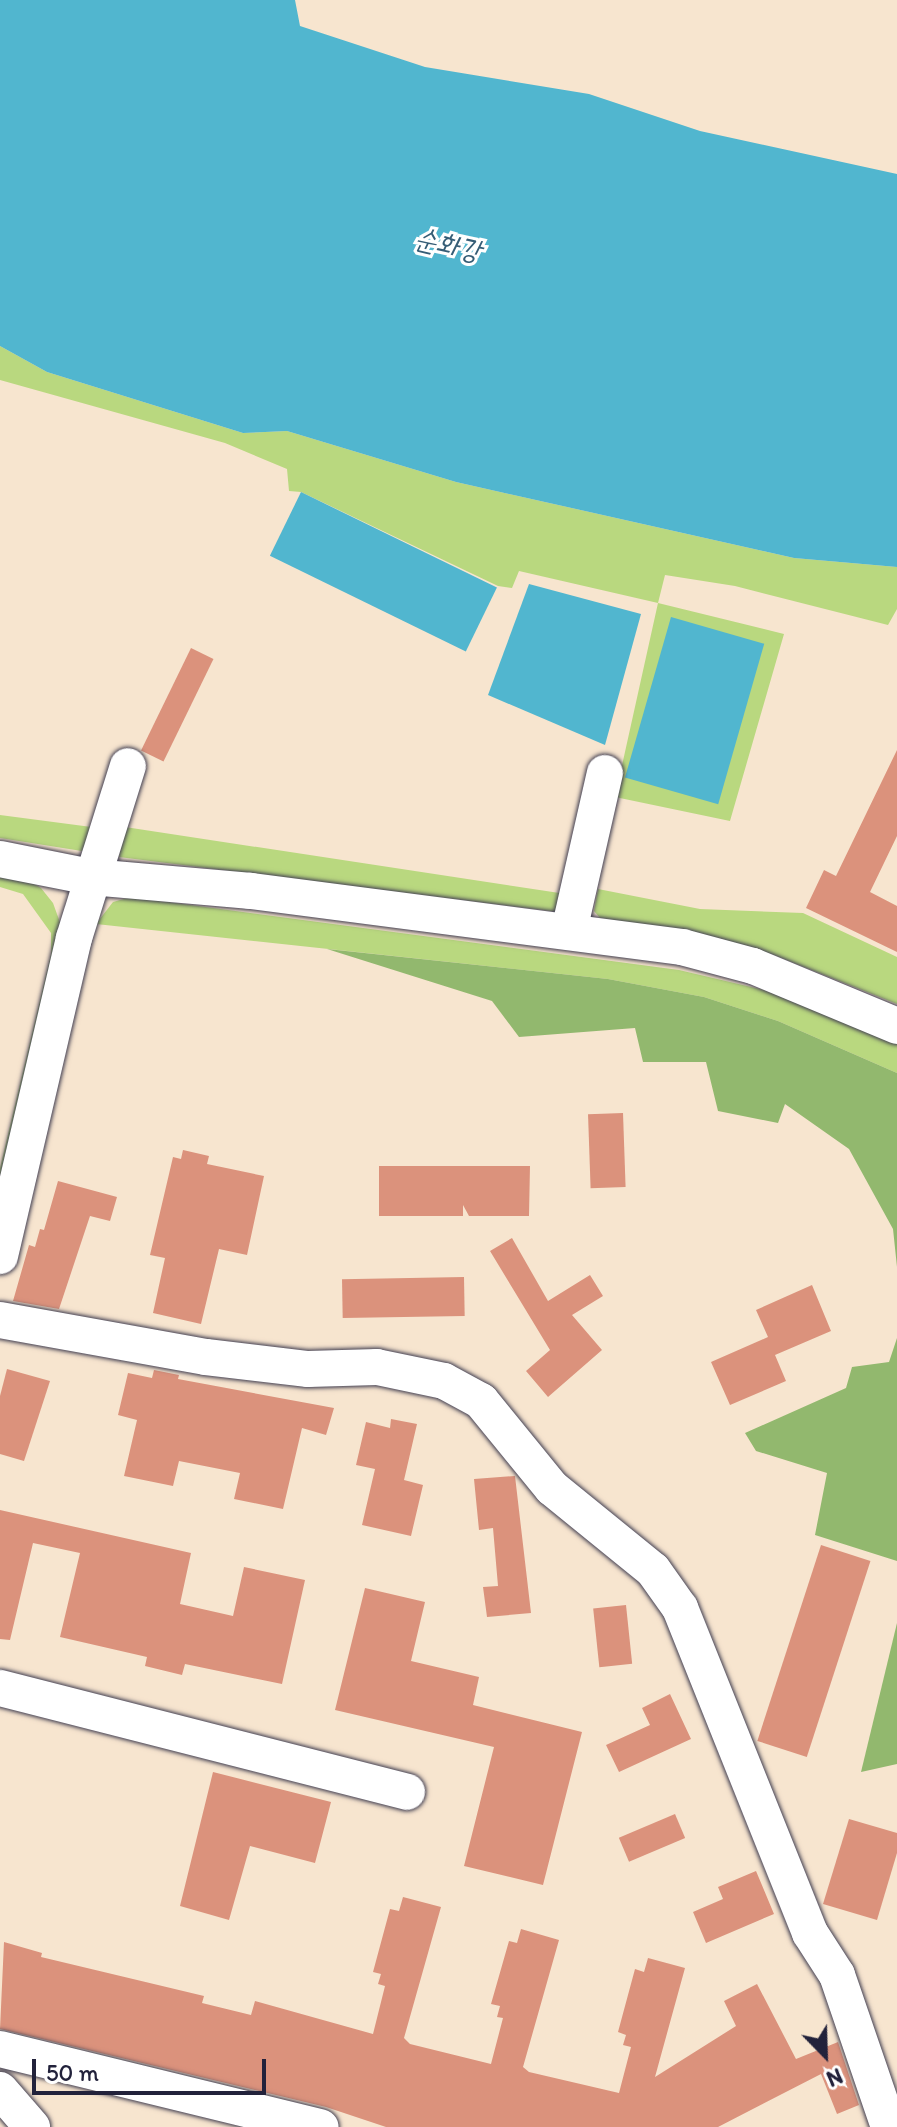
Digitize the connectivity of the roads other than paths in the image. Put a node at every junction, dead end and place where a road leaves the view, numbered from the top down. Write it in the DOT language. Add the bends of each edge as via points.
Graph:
graph roads {
  1 [pos="128,766"];
  2 [pos="605,773"];
  3 [pos="0,859"];
  4 [pos="91,877"];
  5 [pos="569,931"];
  6 [pos="897,1026"];
  7 [pos="0,1256"];
  8 [pos="0,1320"];
  9 [pos="0,1688"];
  10 [pos="407,1792"];
  11 [pos="0,2049"];
  12 [pos="0,2090"];
  13 [pos="32,2127"];
  14 [pos="321,2127"];
  15 [pos="889,2127"];
  1 -- 4 [label="street"];
  2 -- 5 [label="street"];
  3 -- 4 [label="street"];
  4 -- 5 [label="street" via="251,891"];
  4 -- 7 [label="street"];
  5 -- 6 [label="street" via="682,947 753,966"];
  8 -- 15 [label="street" via="206,1357 308,1369 377,1367 444,1381 481,1401 552,1488 653,1570 680,1608 810,1933 837,1975"];
  9 -- 10 [label="street"];
  11 -- 14 [label="street"];
  12 -- 13 [label="street"];
}
